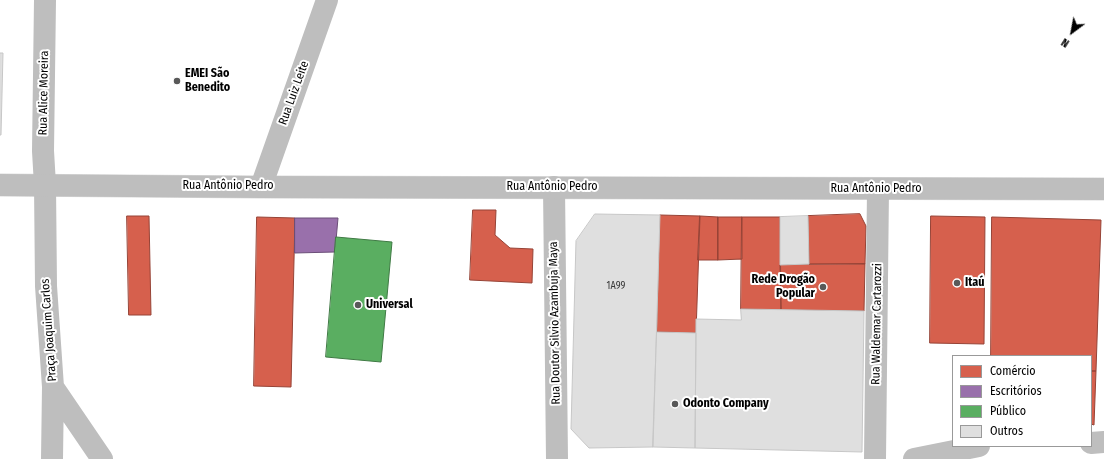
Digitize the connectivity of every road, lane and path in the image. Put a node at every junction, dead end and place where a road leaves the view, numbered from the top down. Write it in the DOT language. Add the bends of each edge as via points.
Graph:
graph roads {
  1 [pos="44,0"];
  2 [pos="327,0"];
  3 [pos="0,185"];
  4 [pos="44,185"];
  5 [pos="261,187"];
  6 [pos="554,187"];
  7 [pos="878,189"];
  8 [pos="1104,189"];
  9 [pos="53,387"];
  10 [pos="1092,442"];
  11 [pos="1104,442"];
  12 [pos="974,447"];
  13 [pos="52,459"];
  14 [pos="102,459"];
  15 [pos="557,459"];
  16 [pos="875,459"];
  17 [pos="914,459"];
  1 -- 4 [label="street, Rua Alice Moreira"];
  2 -- 5 [label="street, Rua Luiz Leite"];
  3 -- 4 [label="street, Rua Antônio Pedro"];
  4 -- 5 [label="street, Rua Antônio Pedro"];
  4 -- 9 [label="street, Praça Joaquim Carlos" via="46,286"];
  5 -- 6 [label="street, Rua Antônio Pedro"];
  6 -- 7 [label="street, Rua Antônio Pedro"];
  6 -- 15 [label="street, Rua Doutor Silvio Azambuja Maya"];
  7 -- 8 [label="street, Rua Antônio Pedro"];
  7 -- 16 [label="street, Rua Waldemar Cartarozzi"];
  9 -- 13 [label="street"];
  9 -- 14 [label="street, Praça Joaquim Carlos"];
  10 -- 11 [label="street"];
  12 -- 17 [label="street"];
}
